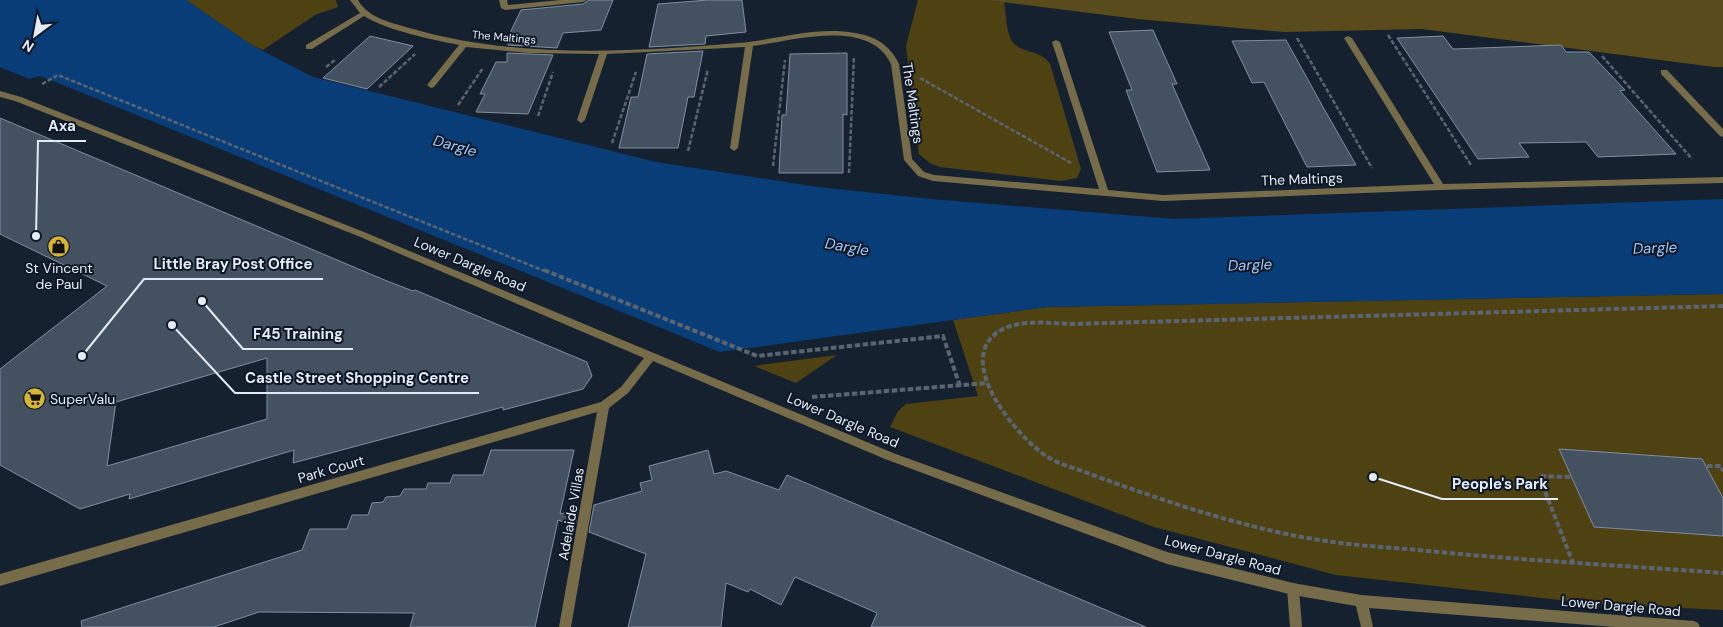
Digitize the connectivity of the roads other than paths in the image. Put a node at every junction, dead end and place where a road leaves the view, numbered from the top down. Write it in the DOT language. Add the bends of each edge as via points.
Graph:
graph roads {
  1 [pos="354,0"];
  2 [pos="503,0"];
  3 [pos="583,0"];
  4 [pos="363,14"];
  5 [pos="1348,38"];
  6 [pos="1056,42"];
  7 [pos="463,44"];
  8 [pos="749,44"];
  9 [pos="309,47"];
  10 [pos="604,53"];
  11 [pos="1664,72"];
  12 [pos="431,85"];
  13 [pos="0,87"];
  14 [pos="0,94"];
  15 [pos="18,99"];
  16 [pos="581,120"];
  17 [pos="1723,134"];
  18 [pos="734,148"];
  19 [pos="1723,180"];
  20 [pos="1440,187"];
  21 [pos="1105,194"];
  22 [pos="651,356"];
  23 [pos="604,406"];
  24 [pos="0,580"];
  25 [pos="1293,589"];
  26 [pos="1361,600"];
  27 [pos="565,627"];
  28 [pos="1296,627"];
  29 [pos="1367,627"];
  30 [pos="1694,627"];
  1 -- 4 [label="street"];
  2 -- 3 [label="street" via="505,8"];
  4 -- 7 [label="street, The Maltings" via="407,30"];
  4 -- 9 [label="street"];
  5 -- 20 [label="street"];
  6 -- 21 [label="street"];
  7 -- 10 [label="street, The Maltings" via="522,51"];
  7 -- 12 [label="street, The Maltings"];
  8 -- 10 [label="street, The Maltings"];
  8 -- 18 [label="street"];
  8 -- 21 [label="street, The Maltings" via="835,34 876,42 892,55 908,160 921,174 933,178"];
  10 -- 16 [label="street"];
  11 -- 17 [label="street"];
  13 -- 15 [label="street, Lower Dargle Road"];
  14 -- 15 [label="street, Lower Dargle Road"];
  15 -- 22 [label="street, Lower Dargle Road" via="361,234"];
  19 -- 20 [label="street, The Maltings"];
  20 -- 21 [label="street, The Maltings" via="1163,198"];
  22 -- 23 [label="street, Park Court" via="626,390"];
  22 -- 25 [label="street, Lower Dargle Road" via="889,456 1167,558"];
  23 -- 24 [label="street, Park Court"];
  23 -- 27 [label="street, Adelaide Villas"];
  25 -- 26 [label="street, Lower Dargle Road"];
  25 -- 28 [label="street"];
  26 -- 29 [label="street"];
  26 -- 30 [label="street, Lower Dargle Road"];
}
